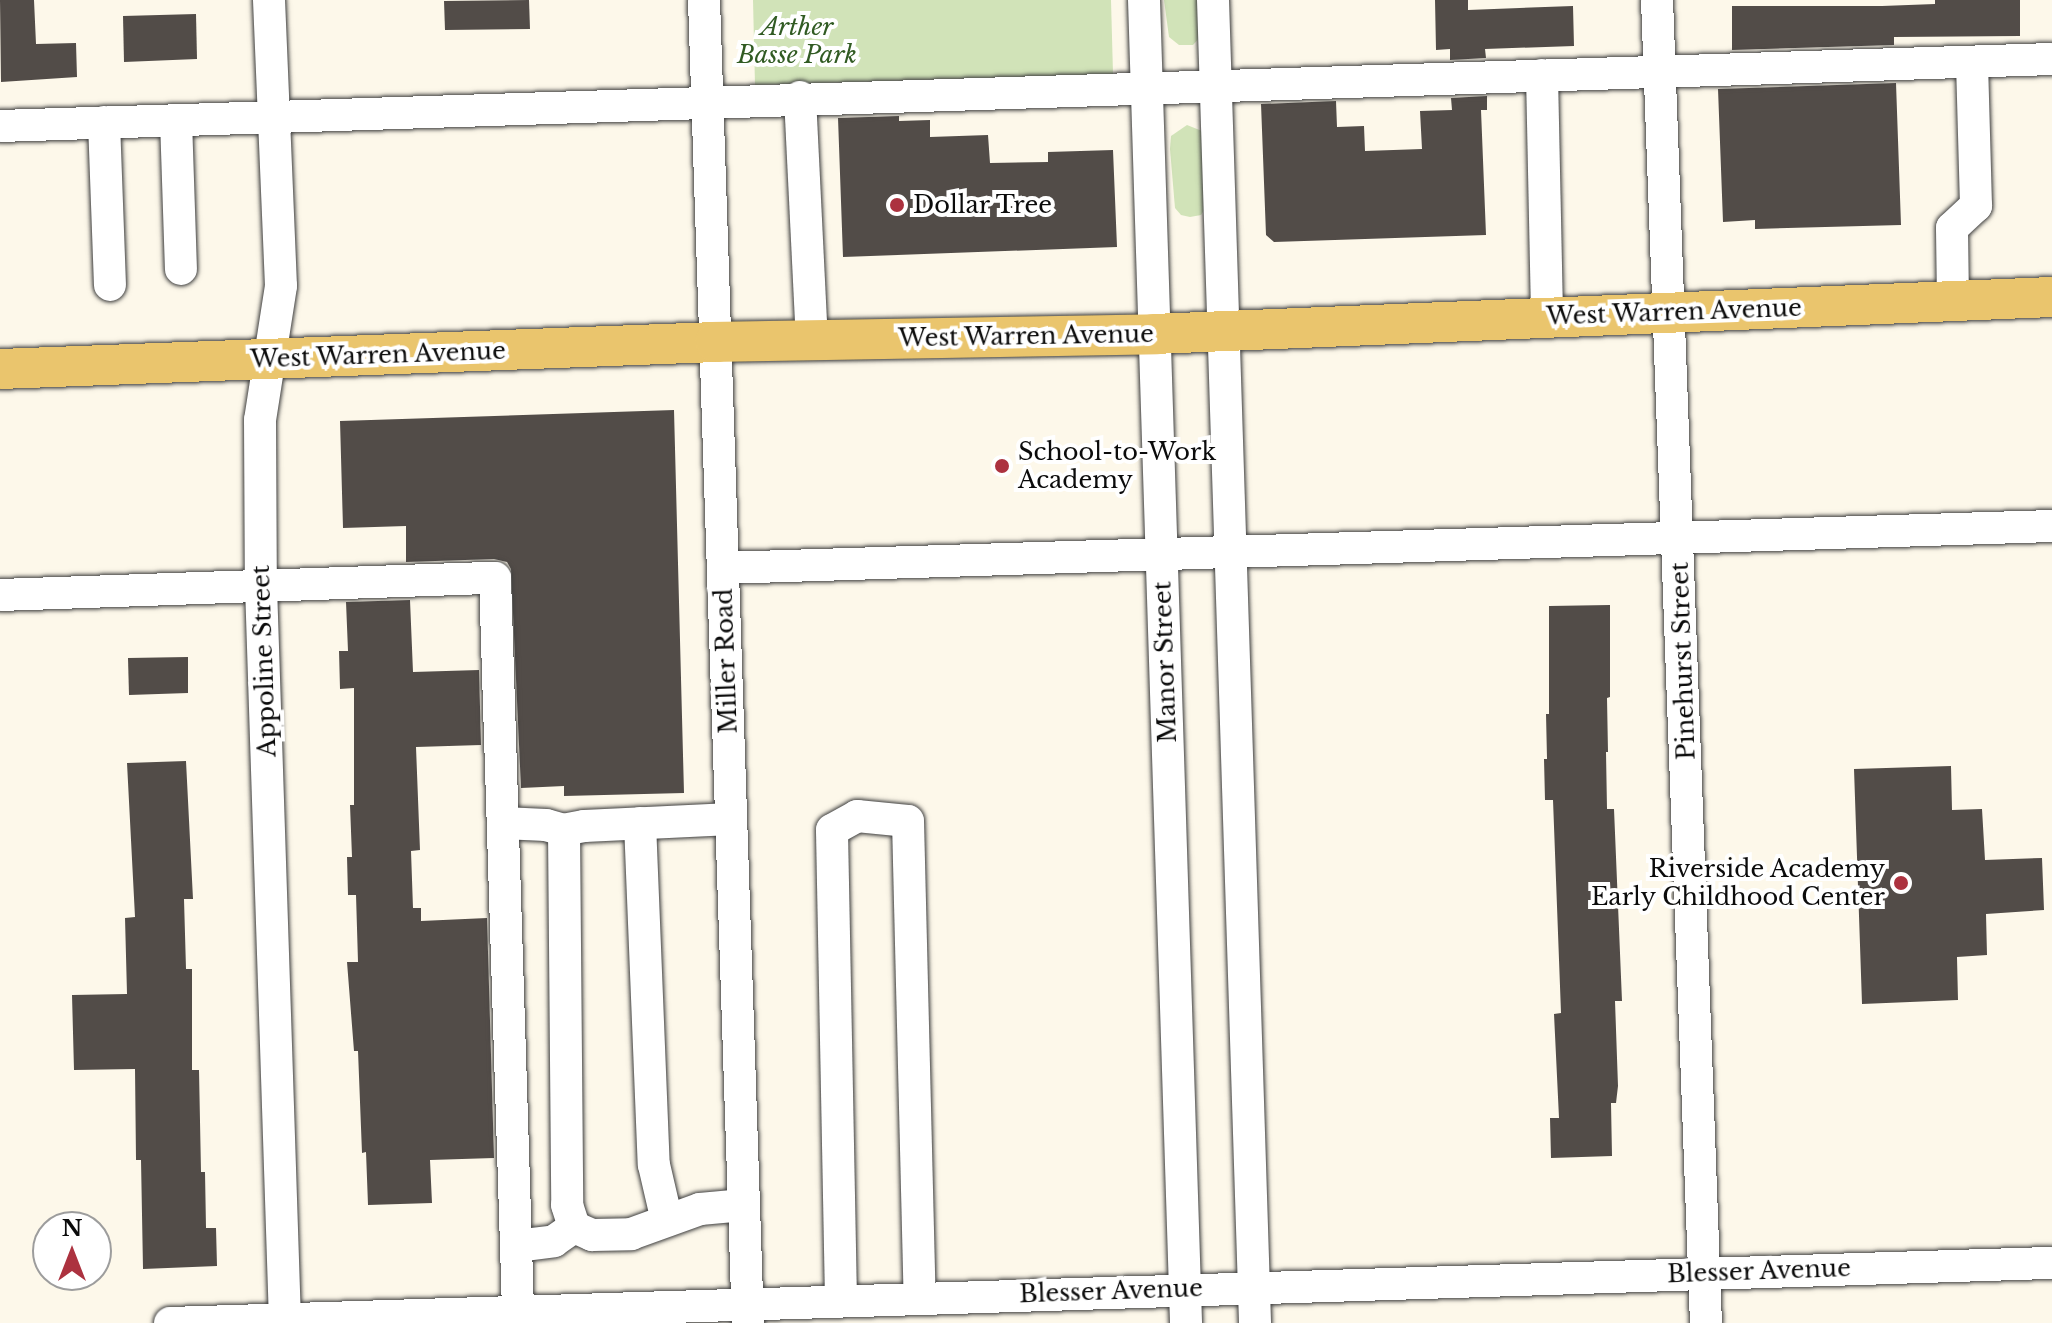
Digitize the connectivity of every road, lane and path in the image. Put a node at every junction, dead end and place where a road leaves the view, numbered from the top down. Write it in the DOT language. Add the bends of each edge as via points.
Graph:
graph roads {
  1 [pos="269,0"];
  2 [pos="704,0"];
  3 [pos="1144,0"];
  4 [pos="1213,0"];
  5 [pos="1657,0"];
  6 [pos="2052,59"];
  7 [pos="1972,62"];
  8 [pos="1660,71"];
  9 [pos="1542,75"];
  10 [pos="1216,85"];
  11 [pos="1146,87"];
  12 [pos="800,97"];
  13 [pos="708,100"];
  14 [pos="274,116"];
  15 [pos="176,120"];
  16 [pos="104,122"];
  17 [pos="0,126"];
  18 [pos="181,269"];
  19 [pos="110,285"];
  20 [pos="2052,297"];
  21 [pos="1953,301"];
  22 [pos="1671,312"];
  23 [pos="1547,318"];
  24 [pos="1224,331"];
  25 [pos="1154,334"];
  26 [pos="812,340"];
  27 [pos="716,342"];
  28 [pos="268,358"];
  29 [pos="0,369"];
  30 [pos="2052,526"];
  31 [pos="1679,537"];
  32 [pos="1231,553"];
  33 [pos="1161,556"];
  34 [pos="723,568"];
  35 [pos="261,586"];
  36 [pos="0,595"];
  37 [pos="731,819"];
  38 [pos="503,823"];
  39 [pos="640,823"];
  40 [pos="564,830"];
  41 [pos="744,1205"];
  42 [pos="667,1221"];
  43 [pos="574,1227"];
  44 [pos="516,1246"];
  45 [pos="2052,1263"];
  46 [pos="1704,1273"];
  47 [pos="1254,1287"];
  48 [pos="1185,1288"];
  49 [pos="920,1297"];
  50 [pos="841,1300"];
  51 [pos="518,1311"];
  52 [pos="747,1313"];
  53 [pos="284,1321"];
  54 [pos="170,1323"];
  55 [pos="1186,1323"];
  56 [pos="1255,1323"];
  57 [pos="1706,1323"];
  1 -- 14 [label="street, Appoline Street"];
  2 -- 13 [label="street, Miller Road"];
  3 -- 11 [label="street, Manor Street"];
  4 -- 10 [label="street"];
  5 -- 8 [label="street, Pinehurst Street"];
  6 -- 7 [label="street"];
  7 -- 8 [label="street"];
  7 -- 21 [label="street" via="1976,206 1952,228"];
  8 -- 9 [label="street"];
  8 -- 22 [label="street, Pinehurst Street"];
  9 -- 10 [label="street"];
  9 -- 23 [label="street"];
  10 -- 11 [label="street"];
  10 -- 24 [label="street"];
  11 -- 12 [label="street"];
  11 -- 25 [label="street, Manor Street"];
  12 -- 13 [label="street"];
  12 -- 26 [label="street"];
  13 -- 14 [label="street"];
  13 -- 27 [label="street, Miller Road"];
  14 -- 15 [label="street"];
  14 -- 28 [label="street, Appoline Street" via="281,286"];
  15 -- 16 [label="street"];
  15 -- 18 [label="street"];
  16 -- 17 [label="street"];
  16 -- 19 [label="street"];
  20 -- 21 [label="main road, West Warren Avenue"];
  21 -- 22 [label="main road, West Warren Avenue"];
  22 -- 23 [label="main road, West Warren Avenue"];
  22 -- 31 [label="street, Pinehurst Street"];
  23 -- 24 [label="main road, West Warren Avenue"];
  24 -- 25 [label="main road, West Warren Avenue"];
  24 -- 32 [label="street"];
  25 -- 26 [label="main road, West Warren Avenue"];
  25 -- 33 [label="street, Manor Street"];
  26 -- 27 [label="main road, West Warren Avenue"];
  27 -- 28 [label="main road, West Warren Avenue"];
  27 -- 34 [label="street, Miller Road"];
  28 -- 29 [label="main road, West Warren Avenue"];
  28 -- 35 [label="street, Appoline Street" via="260,420"];
  30 -- 31 [label="street"];
  31 -- 32 [label="street"];
  31 -- 46 [label="street, Pinehurst Street"];
  32 -- 33 [label="street"];
  32 -- 47 [label="street"];
  33 -- 34 [label="street"];
  33 -- 48 [label="street, Manor Street"];
  34 -- 37 [label="street, Miller Road"];
  35 -- 36 [label="street"];
  35 -- 38 [label="street" via="495,578"];
  35 -- 53 [label="street, Appoline Street"];
  37 -- 39 [label="street"];
  37 -- 41 [label="street, Miller Road"];
  38 -- 40 [label="street"];
  38 -- 44 [label="street"];
  39 -- 40 [label="street"];
  39 -- 42 [label="street" via="654,1165"];
  40 -- 43 [label="street" via="567,1205"];
  41 -- 42 [label="street" via="700,1209"];
  41 -- 52 [label="street, Miller Road"];
  42 -- 43 [label="street" via="631,1234 592,1235"];
  43 -- 44 [label="street" via="554,1241"];
  44 -- 51 [label="street"];
  45 -- 46 [label="street, Blesser Avenue"];
  46 -- 47 [label="street, Blesser Avenue"];
  46 -- 57 [label="street, Pinehurst Street"];
  47 -- 48 [label="street, Blesser Avenue"];
  47 -- 56 [label="street"];
  48 -- 49 [label="street, Blesser Avenue"];
  48 -- 55 [label="street, Manor Street"];
  49 -- 50 [label="street, Blesser Avenue"];
  49 -- 50 [label="street" via="908,821 857,816 832,830"];
  50 -- 52 [label="street, Blesser Avenue"];
  51 -- 52 [label="street, Blesser Avenue"];
  51 -- 53 [label="street, Blesser Avenue"];
  53 -- 54 [label="street, Blesser Avenue"];
}
